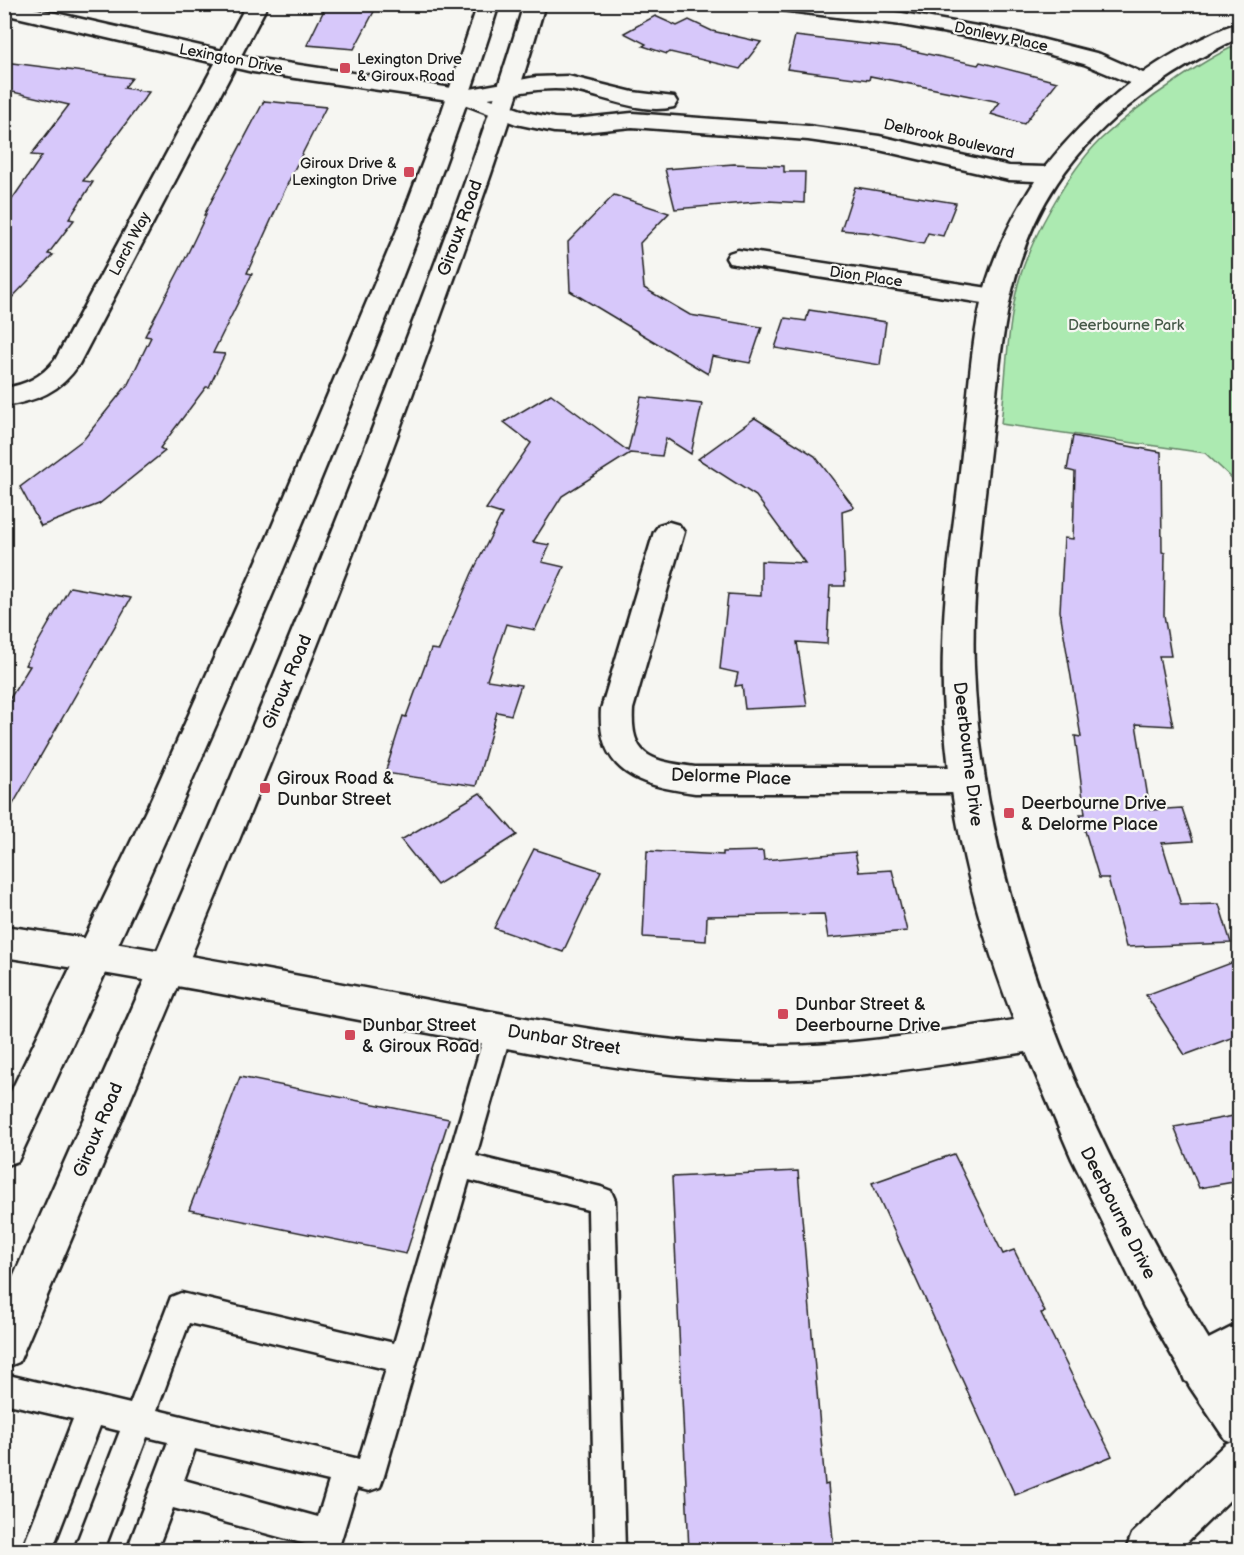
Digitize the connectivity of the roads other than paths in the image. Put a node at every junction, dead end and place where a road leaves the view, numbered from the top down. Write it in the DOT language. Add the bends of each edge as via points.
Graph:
graph roads {
  1 [pos="258,4"];
  2 [pos="489,4"];
  3 [pos="535,4"];
  4 [pos="780,4"];
  5 [pos="4,9"];
  6 [pos="1239,29"];
  7 [pos="229,60"];
  8 [pos="1144,82"];
  9 [pos="460,95"];
  10 [pos="505,100"];
  11 [pos="906,127"];
  12 [pos="989,147"];
  13 [pos="1051,174"];
  14 [pos="738,258"];
  15 [pos="995,297"];
  16 [pos="4,397"];
  17 [pos="669,532"];
  18 [pos="968,780"];
  19 [pos="4,941"];
  20 [pos="97,956"];
  21 [pos="168,969"];
  22 [pos="499,1029"];
  23 [pos="1036,1034"];
  24 [pos="4,1148"];
  25 [pos="460,1165"];
  26 [pos="1239,1344"];
  27 [pos="4,1347"];
  28 [pos="403,1359"];
  29 [pos="1200,1366"];
  30 [pos="4,1388"];
  31 [pos="92,1410"];
  32 [pos="138,1420"];
  33 [pos="1239,1424"];
  34 [pos="187,1432"];
  35 [pos="1239,1459"];
  36 [pos="347,1471"];
  37 [pos="164,1490"];
  38 [pos="325,1543"];
  39 [pos="37,1551"];
  40 [pos="89,1551"];
  41 [pos="142,1551"];
  42 [pos="610,1551"];
  43 [pos="1148,1551"];
  1 -- 7 [label="street, Larch Way"];
  2 -- 9 [label="street"];
  3 -- 10 [label="street, Giroux Road"];
  4 -- 8 [label="street, Donlevy Place" via="1017,39 1092,59"];
  5 -- 7 [label="street, Lexington Drive"];
  6 -- 8 [label="street, Deerbourne Drive"];
  7 -- 9 [label="street, Lexington Drive"];
  7 -- 16 [label="street, Larch Way" via="66,364 49,383 34,391"];
  8 -- 13 [label="street, Deerbourne Drive" via="1096,121"];
  9 -- 10 [label="street, Delbrook Boulevard"];
  9 -- 20 [label="street" via="277,552"];
  10 -- 11 [label="street, Delbrook Boulevard" via="536,84 568,83 633,99 795,112"];
  10 -- 13 [label="street, Delbrook Boulevard" via="525,119 555,125 632,120 808,133 879,143 1010,173"];
  10 -- 21 [label="street, Giroux Road" via="339,558"];
  12 -- 13 [label="street, Delbrook Boulevard" via="1023,156"];
  13 -- 15 [label="street, Deerbourne Drive" via="1021,225"];
  14 -- 15 [label="street, Dion Place"];
  15 -- 18 [label="street, Deerbourne Drive" via="960,600 960,715"];
  17 -- 18 [label="street, Delorme Place" via="617,709 617,739 628,760 660,774 695,780"];
  18 -- 23 [label="street, Deerbourne Drive" via="998,917"];
  19 -- 20 [label="street, Dunbar Street"];
  20 -- 21 [label="street, Dunbar Street"];
  20 -- 24 [label="street"];
  21 -- 22 [label="street, Dunbar Street"];
  21 -- 27 [label="street, Giroux Road"];
  22 -- 23 [label="street, Dunbar Street" via="682,1059 776,1063 862,1059"];
  22 -- 25 [label="lane"];
  23 -- 29 [label="street, Deerbourne Drive" via="1085,1147"];
  25 -- 28 [label="lane"];
  25 -- 42 [label="lane" via="601,1200"];
  26 -- 29 [label="street"];
  28 -- 32 [label="lane" via="181,1306"];
  28 -- 36 [label="lane" via="369,1476"];
  29 -- 33 [label="street, Deerbourne Drive"];
  30 -- 31 [label="lane"];
  31 -- 32 [label="lane"];
  31 -- 39 [label="lane"];
  32 -- 34 [label="lane"];
  32 -- 40 [label="lane"];
  34 -- 36 [label="lane"];
  34 -- 37 [label="lane"];
  35 -- 43 [label="street"];
  36 -- 38 [label="lane"];
  37 -- 38 [label="lane"];
  37 -- 41 [label="lane"];
}
